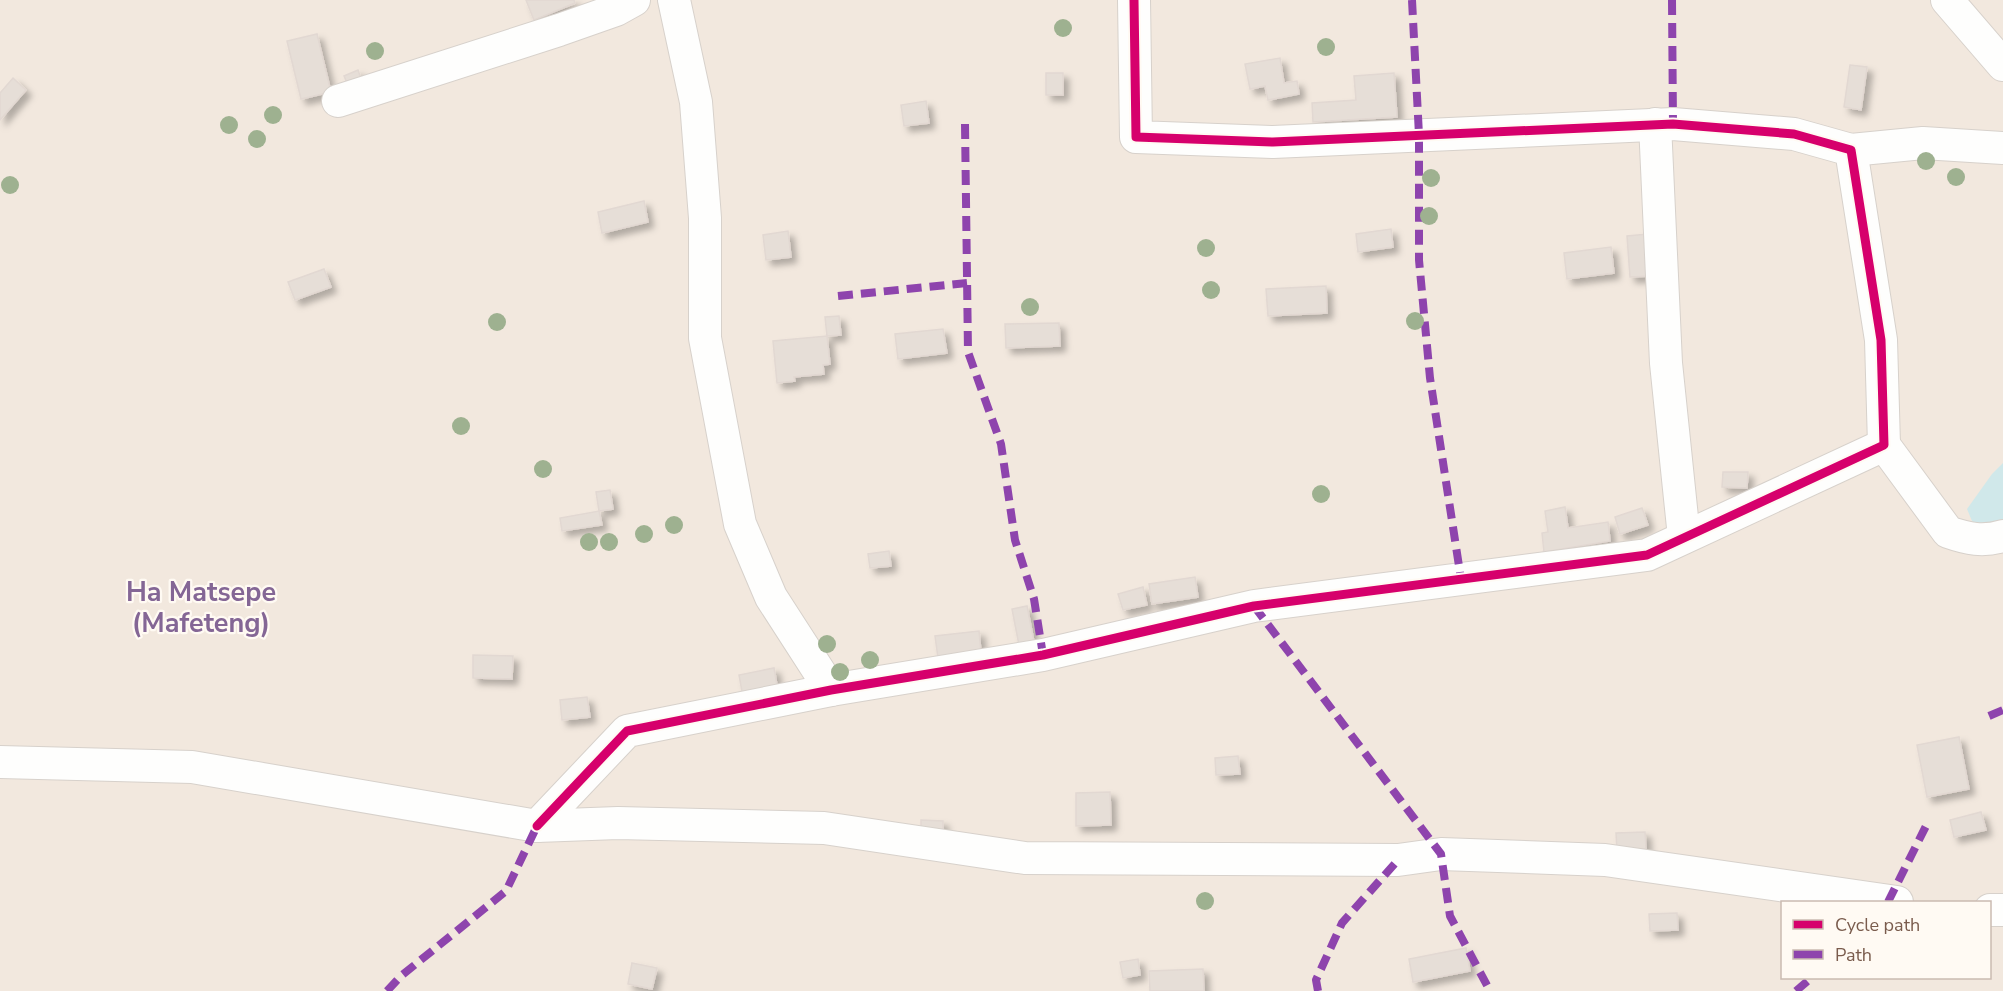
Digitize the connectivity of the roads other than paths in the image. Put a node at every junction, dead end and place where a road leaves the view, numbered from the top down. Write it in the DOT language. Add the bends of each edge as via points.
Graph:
graph roads {
  1 [pos="634,0"];
  2 [pos="675,0"];
  3 [pos="1134,0"];
  4 [pos="1947,0"];
  5 [pos="2003,65"];
  6 [pos="338,101"];
  7 [pos="1655,124"];
  8 [pos="2003,148"];
  9 [pos="1851,150"];
  10 [pos="1884,445"];
  11 [pos="2003,536"];
  12 [pos="1684,537"];
  13 [pos="831,690"];
  14 [pos="0,762"];
  15 [pos="537,826"];
  16 [pos="1883,901"];
  1 -- 6 [label="street" via="559,30"];
  2 -- 13 [label="street" via="696,102 705,218 705,338 740,524 771,597"];
  3 -- 7 [label="street" via="1136,137 1273,142"];
  4 -- 5 [label="street"];
  7 -- 9 [label="street" via="1794,134"];
  7 -- 12 [label="street" via="1666,363"];
  8 -- 9 [label="street" via="1923,143"];
  9 -- 10 [label="street" via="1881,340"];
  10 -- 11 [label="street" via="1948,532 1988,540"];
  10 -- 12 [label="street"];
  12 -- 13 [label="street" via="1647,555 1254,606 1043,655"];
  13 -- 15 [label="street" via="627,731"];
  14 -- 15 [label="street" via="192,766"];
  15 -- 16 [label="street" via="618,823 824,828 1025,858 1398,860 1441,854 1605,860"];
}
